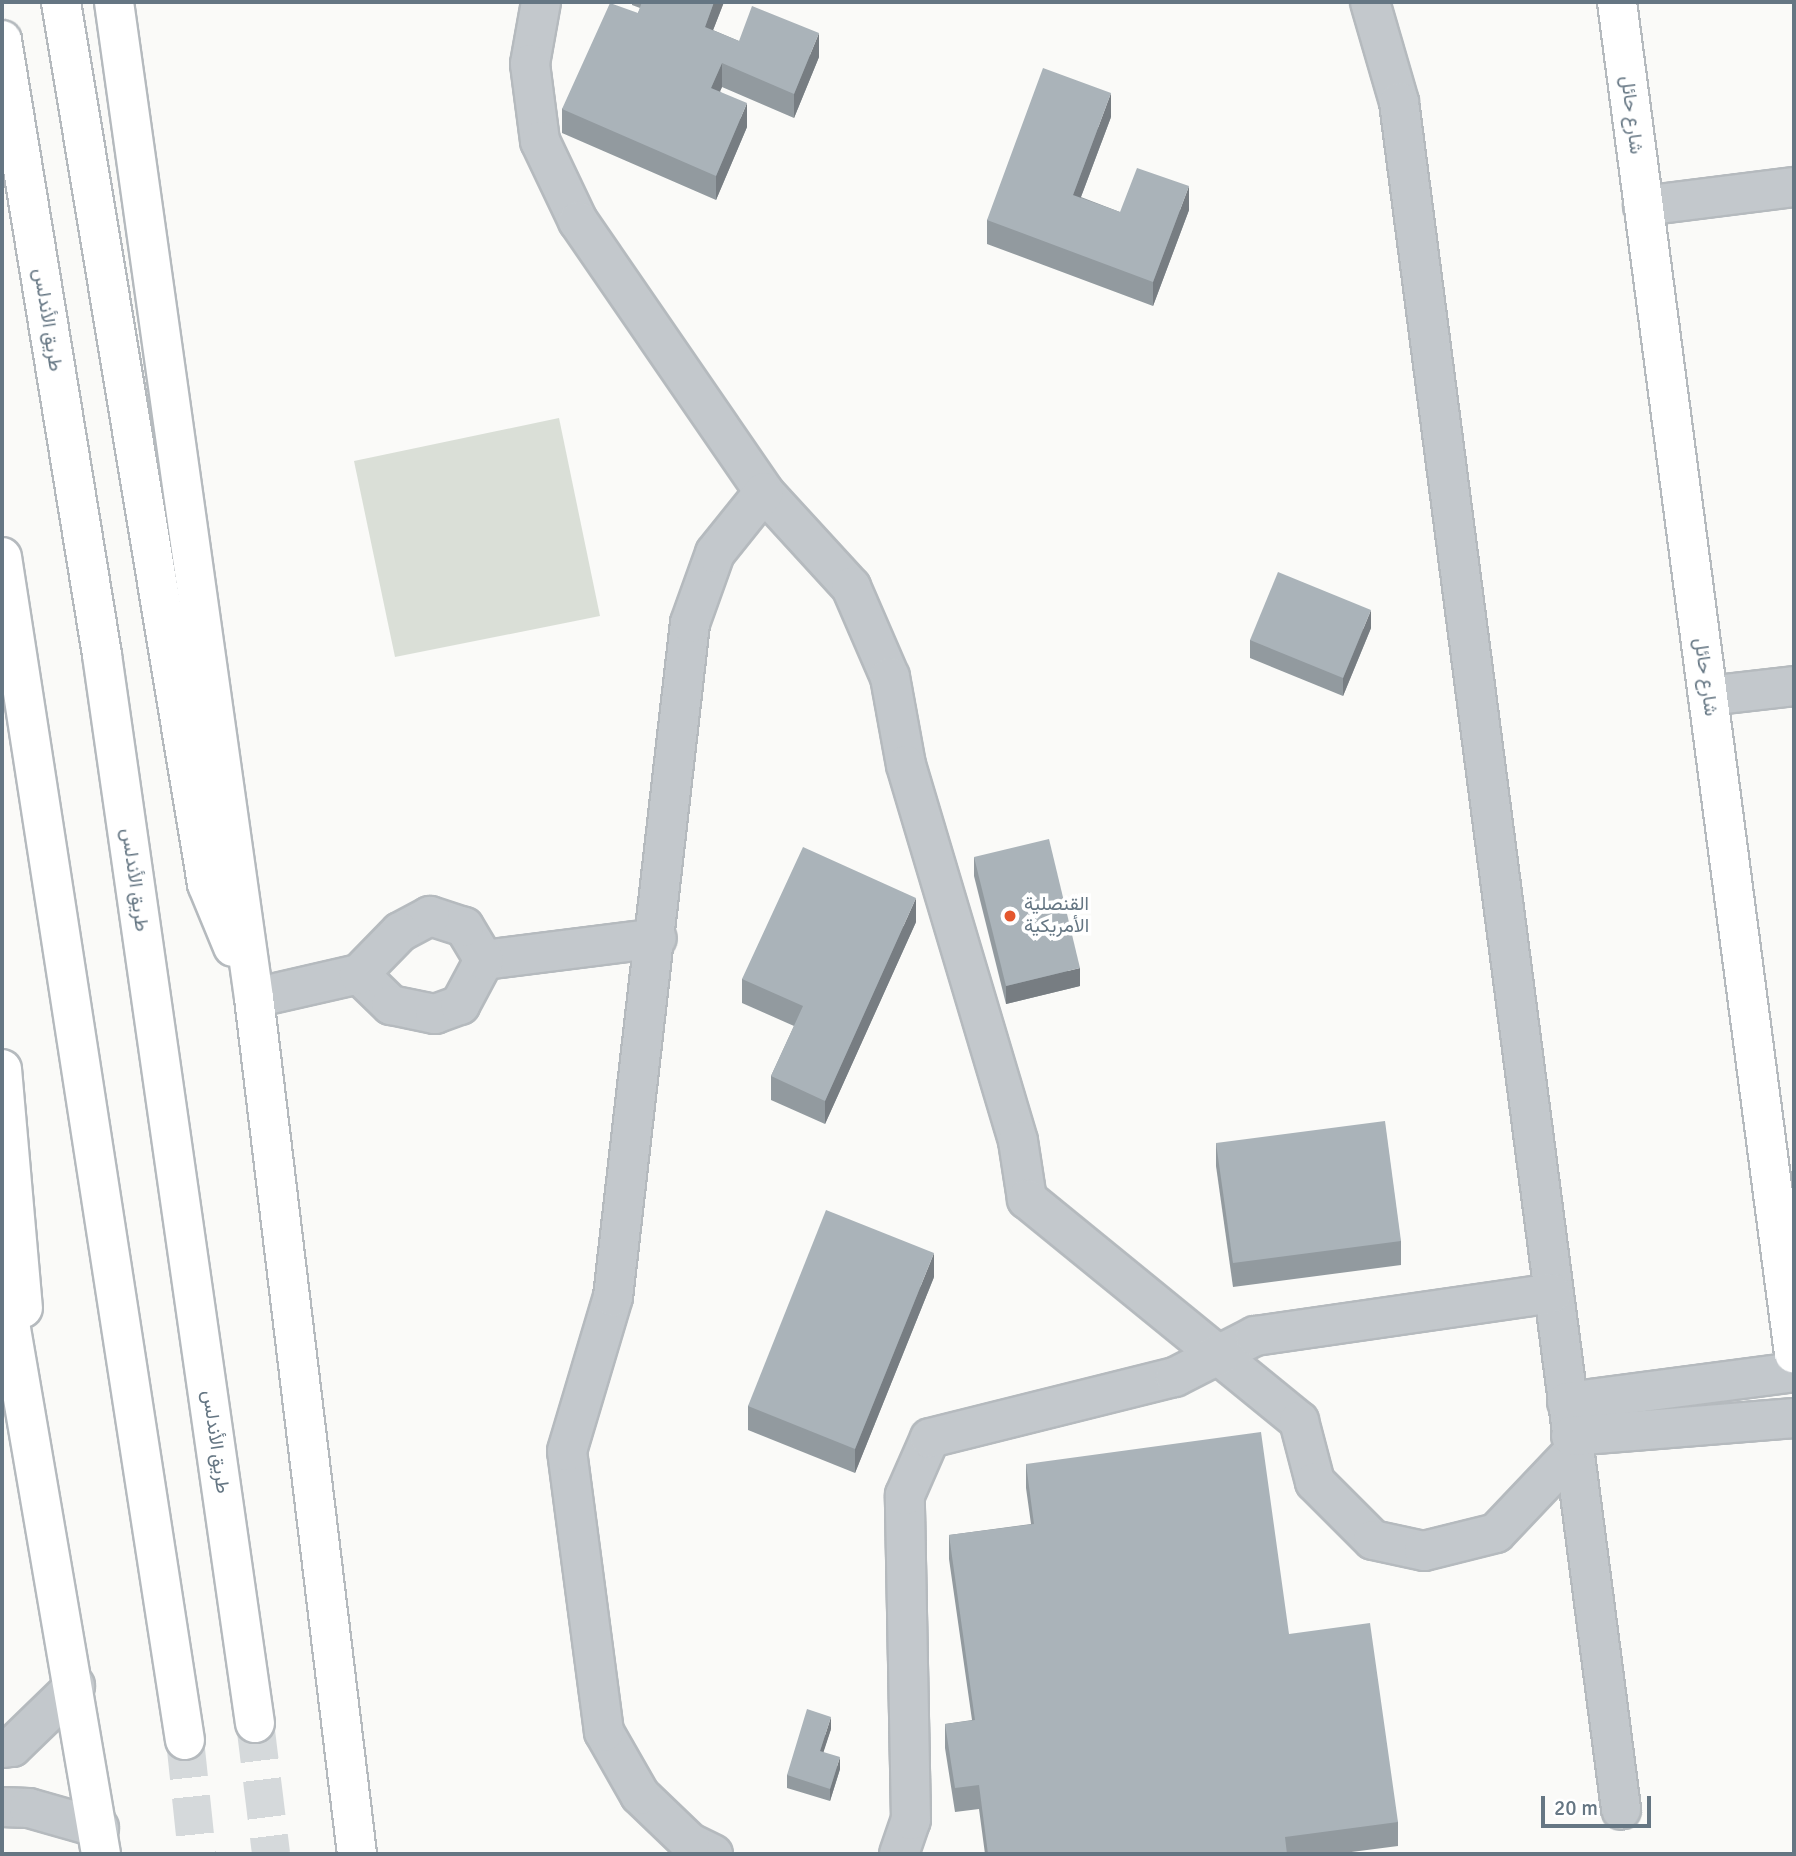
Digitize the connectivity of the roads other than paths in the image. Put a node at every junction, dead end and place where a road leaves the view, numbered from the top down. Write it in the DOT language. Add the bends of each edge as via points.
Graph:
graph roads {
  1 [pos="61,2"];
  2 [pos="114,2"];
  3 [pos="541,2"];
  4 [pos="1370,2"];
  5 [pos="1617,2"];
  6 [pos="2,40"];
  7 [pos="1794,187"];
  8 [pos="1643,206"];
  9 [pos="764,492"];
  10 [pos="2,557"];
  11 [pos="1794,686"];
  12 [pos="1708,696"];
  13 [pos="657,938"];
  14 [pos="484,960"];
  15 [pos="359,975"];
  16 [pos="254,998"];
  17 [pos="2,1069"];
  18 [pos="2,1276"];
  19 [pos="1552,1293"];
  20 [pos="1794,1353"];
  21 [pos="1219,1358"];
  22 [pos="1794,1372"];
  23 [pos="1794,1418"];
  24 [pos="1570,1430"];
  25 [pos="38,1480"];
  26 [pos="75,1686"];
  27 [pos="338,1698"];
  28 [pos="255,1723"];
  29 [pos="185,1740"];
  30 [pos="2,1748"];
  31 [pos="2,1807"];
  32 [pos="1621,1810"];
  33 [pos="104,1846"];
  34 [pos="334,1854"];
  35 [pos="357,1854"];
  36 [pos="364,1854"];
  37 [pos="713,1854"];
  38 [pos="899,1854"];
  1 -- 16 [label="main road" via="207,884"];
  2 -- 16 [label="main road"];
  3 -- 9 [label="street" via="530,64 540,141 578,221"];
  4 -- 19 [label="street" via="1398,102"];
  5 -- 8 [label="main road, شارع حائل"];
  6 -- 28 [label="main road, طريق الأندلس" via="102,655"];
  7 -- 8 [label="street"];
  8 -- 12 [label="main road, شارع حائل"];
  9 -- 13 [label="street" via="715,553 690,623"];
  9 -- 21 [label="street" via="851,587 890,677 906,765 1018,1141 1027,1199"];
  10 -- 29 [label="main road"];
  11 -- 12 [label="street"];
  12 -- 20 [label="main road, شارع حائل"];
  13 -- 14 [label="street"];
  13 -- 37 [label="street" via="613,1297 567,1451 604,1732 639,1795 690,1843"];
  14 -- 15 [label="street" via="460,1005 435,1014 391,1005"];
  14 -- 15 [label="street" via="464,928 430,916 400,932"];
  15 -- 16 [label="street"];
  16 -- 27 [label="main road"];
  17 -- 25 [label="main road"];
  18 -- 25 [label="main road"];
  19 -- 21 [label="street" via="1255,1336"];
  19 -- 24 [label="street"];
  21 -- 24 [label="street" via="1300,1421 1315,1482 1373,1540 1424,1551 1496,1533"];
  21 -- 38 [label="street" via="1175,1377 930,1438 905,1495 911,1819"];
  22 -- 24 [label="street"];
  23 -- 24 [label="street"];
  24 -- 32 [label="street"];
  25 -- 26 [label="main road"];
  26 -- 30 [label="street" via="12,1747"];
  26 -- 33 [label="main road"];
  27 -- 34 [label="main road"];
  27 -- 35 [label="main road"];
  27 -- 36 [label="main road"];
  31 -- 33 [label="street" via="29,1808"];
}
